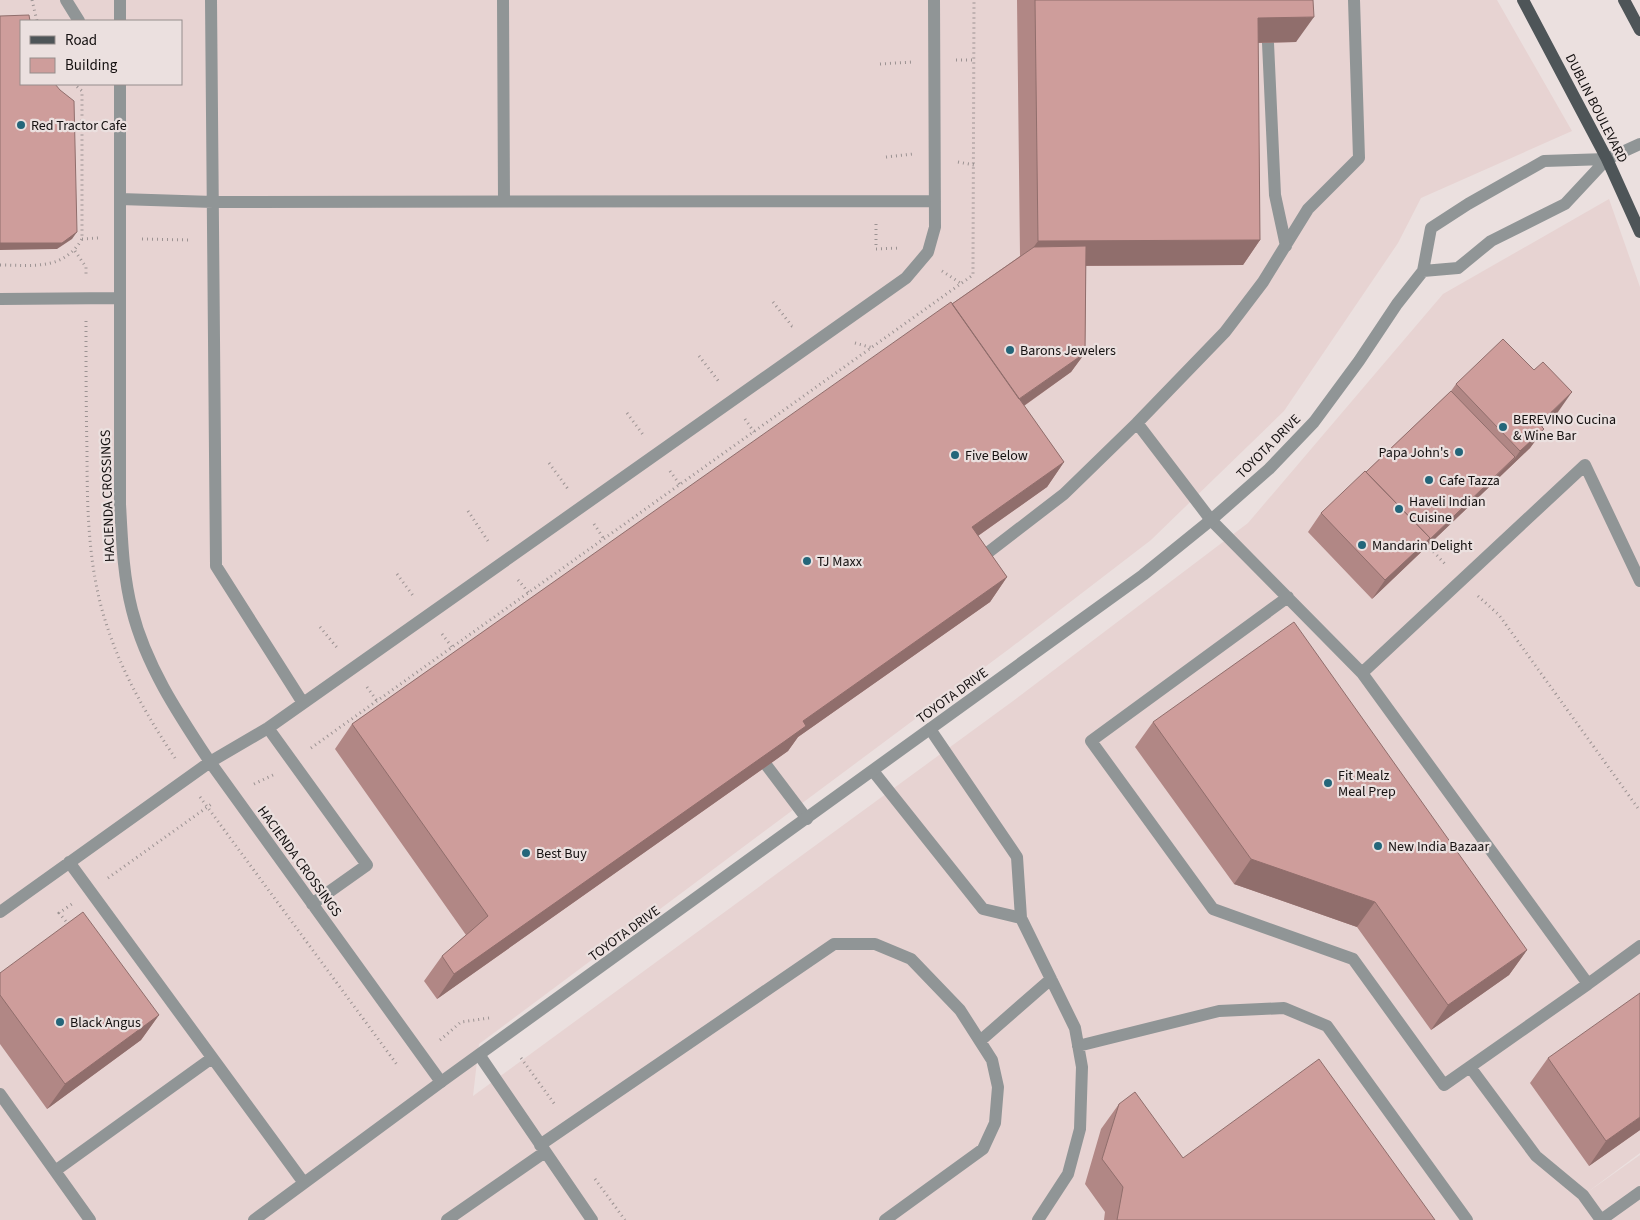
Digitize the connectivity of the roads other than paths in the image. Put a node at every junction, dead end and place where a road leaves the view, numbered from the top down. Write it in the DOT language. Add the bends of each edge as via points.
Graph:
graph roads {
  1 [pos="66,0"];
  2 [pos="120,0"];
  3 [pos="211,0"];
  4 [pos="503,0"];
  5 [pos="934,0"];
  6 [pos="1354,0"];
  7 [pos="1523,0"];
  8 [pos="1624,0"];
  9 [pos="78,20"];
  10 [pos="120,20"];
  11 [pos="1640,30"];
  12 [pos="1268,43"];
  13 [pos="120,85"];
  14 [pos="1640,144"];
  15 [pos="1608,159"];
  16 [pos="120,199"];
  17 [pos="504,201"];
  18 [pos="935,201"];
  19 [pos="213,202"];
  20 [pos="1640,232"];
  21 [pos="1286,246"];
  22 [pos="1423,271"];
  23 [pos="0,298"];
  24 [pos="120,298"];
  25 [pos="1137,423"];
  26 [pos="1211,520"];
  27 [pos="966,569"];
  28 [pos="1640,581"];
  29 [pos="1288,597"];
  30 [pos="1362,673"];
  31 [pos="303,703"];
  32 [pos="268,728"];
  33 [pos="930,729"];
  34 [pos="210,762"];
  35 [pos="767,766"];
  36 [pos="873,771"];
  37 [pos="807,819"];
  38 [pos="69,862"];
  39 [pos="312,904"];
  40 [pos="0,912"];
  41 [pos="1021,918"];
  42 [pos="1640,946"];
  43 [pos="1051,979"];
  44 [pos="1588,984"];
  45 [pos="980,1042"];
  46 [pos="1078,1046"];
  47 [pos="480,1056"];
  48 [pos="212,1058"];
  49 [pos="1470,1067"];
  50 [pos="441,1082"];
  51 [pos="0,1094"];
  52 [pos="543,1148"];
  53 [pos="55,1171"];
  54 [pos="304,1183"];
  55 [pos="1640,1192"];
  56 [pos="90,1220"];
  57 [pos="254,1220"];
  58 [pos="447,1220"];
  59 [pos="592,1220"];
  60 [pos="885,1220"];
  61 [pos="1038,1220"];
  62 [pos="1466,1220"];
  63 [pos="1601,1220"];
  1 -- 9 [label="street"];
  2 -- 10 [label="street"];
  3 -- 19 [label="street"];
  4 -- 17 [label="street"];
  5 -- 18 [label="street"];
  6 -- 21 [label="street" via="1359,158 1308,209"];
  7 -- 15 [label="main road, DUBLIN BOULEVARD"];
  8 -- 11 [label="main road"];
  12 -- 21 [label="street" via="1275,195"];
  13 -- 16 [label="street, HACIENDA CROSSINGS"];
  14 -- 15 [label="street"];
  15 -- 20 [label="main road, DUBLIN BOULEVARD"];
  15 -- 22 [label="street" via="1565,204 1491,241 1458,268"];
  15 -- 22 [label="street, TOYOTA DRIVE" via="1544,161 1468,204 1431,228"];
  16 -- 19 [label="street"];
  16 -- 24 [label="street, HACIENDA CROSSINGS"];
  17 -- 18 [label="street"];
  17 -- 19 [label="street"];
  18 -- 31 [label="street" via="935,227 928,252 906,278"];
  19 -- 31 [label="street" via="216,566"];
  21 -- 25 [label="street" via="1264,282 1225,332"];
  22 -- 26 [label="street, TOYOTA DRIVE" via="1314,422 1269,469"];
  23 -- 24 [label="street"];
  24 -- 34 [label="street, HACIENDA CROSSINGS" via="120,504 123,559 132,611 152,664 178,713"];
  25 -- 26 [label="street"];
  25 -- 27 [label="street" via="1064,494"];
  26 -- 29 [label="street"];
  26 -- 33 [label="street, TOYOTA DRIVE" via="1143,575"];
  28 -- 30 [label="street" via="1585,464"];
  29 -- 30 [label="street"];
  29 -- 49 [label="street" via="1091,741 1213,909 1353,959 1444,1085"];
  30 -- 44 [label="street"];
  31 -- 32 [label="street"];
  32 -- 34 [label="street"];
  32 -- 39 [label="street" via="367,865"];
  33 -- 36 [label="street, TOYOTA DRIVE"];
  33 -- 41 [label="street" via="1018,857"];
  34 -- 38 [label="street"];
  34 -- 39 [label="street, HACIENDA CROSSINGS"];
  35 -- 37 [label="street"];
  36 -- 37 [label="street, TOYOTA DRIVE"];
  36 -- 41 [label="street" via="983,909"];
  37 -- 47 [label="street, TOYOTA DRIVE"];
  38 -- 40 [label="street"];
  38 -- 48 [label="street"];
  39 -- 50 [label="street, HACIENDA CROSSINGS"];
  41 -- 43 [label="street"];
  42 -- 44 [label="street"];
  43 -- 45 [label="street"];
  43 -- 46 [label="street" via="1075,1028"];
  44 -- 49 [label="street"];
  45 -- 52 [label="street" via="960,1010 911,959 875,944 834,944 566,1127"];
  45 -- 60 [label="street" via="992,1060 998,1087 995,1123 983,1149"];
  46 -- 61 [label="street" via="1082,1067 1080,1129 1068,1174"];
  46 -- 62 [label="street" via="1219,1011 1284,1008 1327,1026"];
  47 -- 50 [label="street, TOYOTA DRIVE"];
  47 -- 52 [label="street"];
  48 -- 53 [label="street"];
  48 -- 54 [label="street"];
  49 -- 63 [label="street" via="1536,1156 1584,1195"];
  50 -- 54 [label="street, TOYOTA DRIVE"];
  51 -- 53 [label="street"];
  52 -- 58 [label="street"];
  52 -- 59 [label="street"];
  53 -- 56 [label="street"];
  54 -- 57 [label="street, TOYOTA DRIVE"];
  55 -- 63 [label="street"];
}
